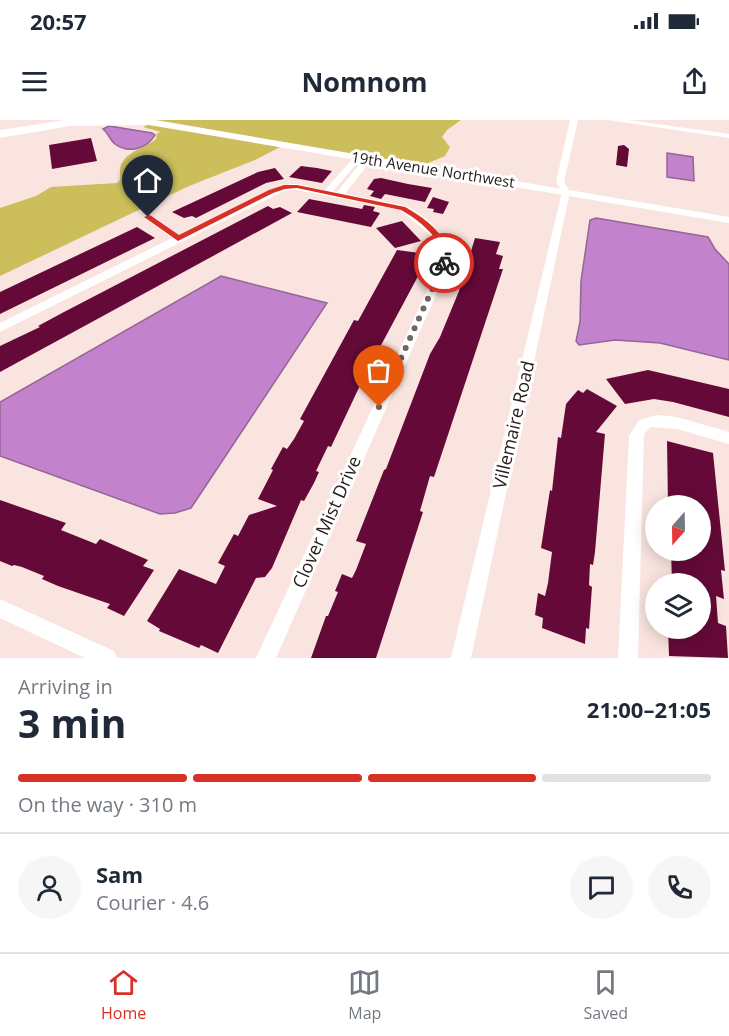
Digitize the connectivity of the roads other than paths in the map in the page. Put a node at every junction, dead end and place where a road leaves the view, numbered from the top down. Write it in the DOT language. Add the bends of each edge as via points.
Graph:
graph roads {
  1 [pos="37,120"];
  2 [pos="86,120"];
  3 [pos="137,120"];
  4 [pos="574,120"];
  5 [pos="612,120"];
  6 [pos="152,122"];
  7 [pos="65,123"];
  8 [pos="0,126"];
  9 [pos="0,134"];
  10 [pos="729,136"];
  11 [pos="363,159"];
  12 [pos="345,172"];
  13 [pos="356,174"];
  14 [pos="566,192"];
  15 [pos="334,194"];
  16 [pos="148,217"];
  17 [pos="729,220"];
  18 [pos="178,238"];
  19 [pos="0,328"];
  20 [pos="729,438"];
  21 [pos="0,608"];
  22 [pos="107,658"];
  23 [pos="266,658"];
  24 [pos="461,658"];
  25 [pos="628,658"];
  1 -- 8 [label="main road"];
  2 -- 7 [label="main road"];
  3 -- 6 [label="street, 19th Avenue Northwest"];
  4 -- 14 [label="street, Villemaire Road" via="560,182"];
  5 -- 10 [label="street"];
  6 -- 7 [label="main road"];
  6 -- 11 [label="street, 19th Avenue Northwest"];
  7 -- 9 [label="main road"];
  11 -- 12 [label="street"];
  11 -- 13 [label="street"];
  11 -- 14 [label="street, 19th Avenue Northwest"];
  12 -- 13 [label="street"];
  12 -- 15 [label="street"];
  13 -- 15 [label="street"];
  14 -- 17 [label="street, 19th Avenue Northwest"];
  14 -- 24 [label="street, Villemaire Road"];
  15 -- 18 [label="street, Clover Mist Drive" via="284,187"];
  15 -- 23 [label="street, Clover Mist Drive" via="387,204 416,215 443,246 446,261"];
  16 -- 18 [label="street"];
  18 -- 19 [label="street, Clover Mist Drive"];
  20 -- 25 [label="street" via="665,421 640,426 636,436"];
  21 -- 22 [label="street"];
}
